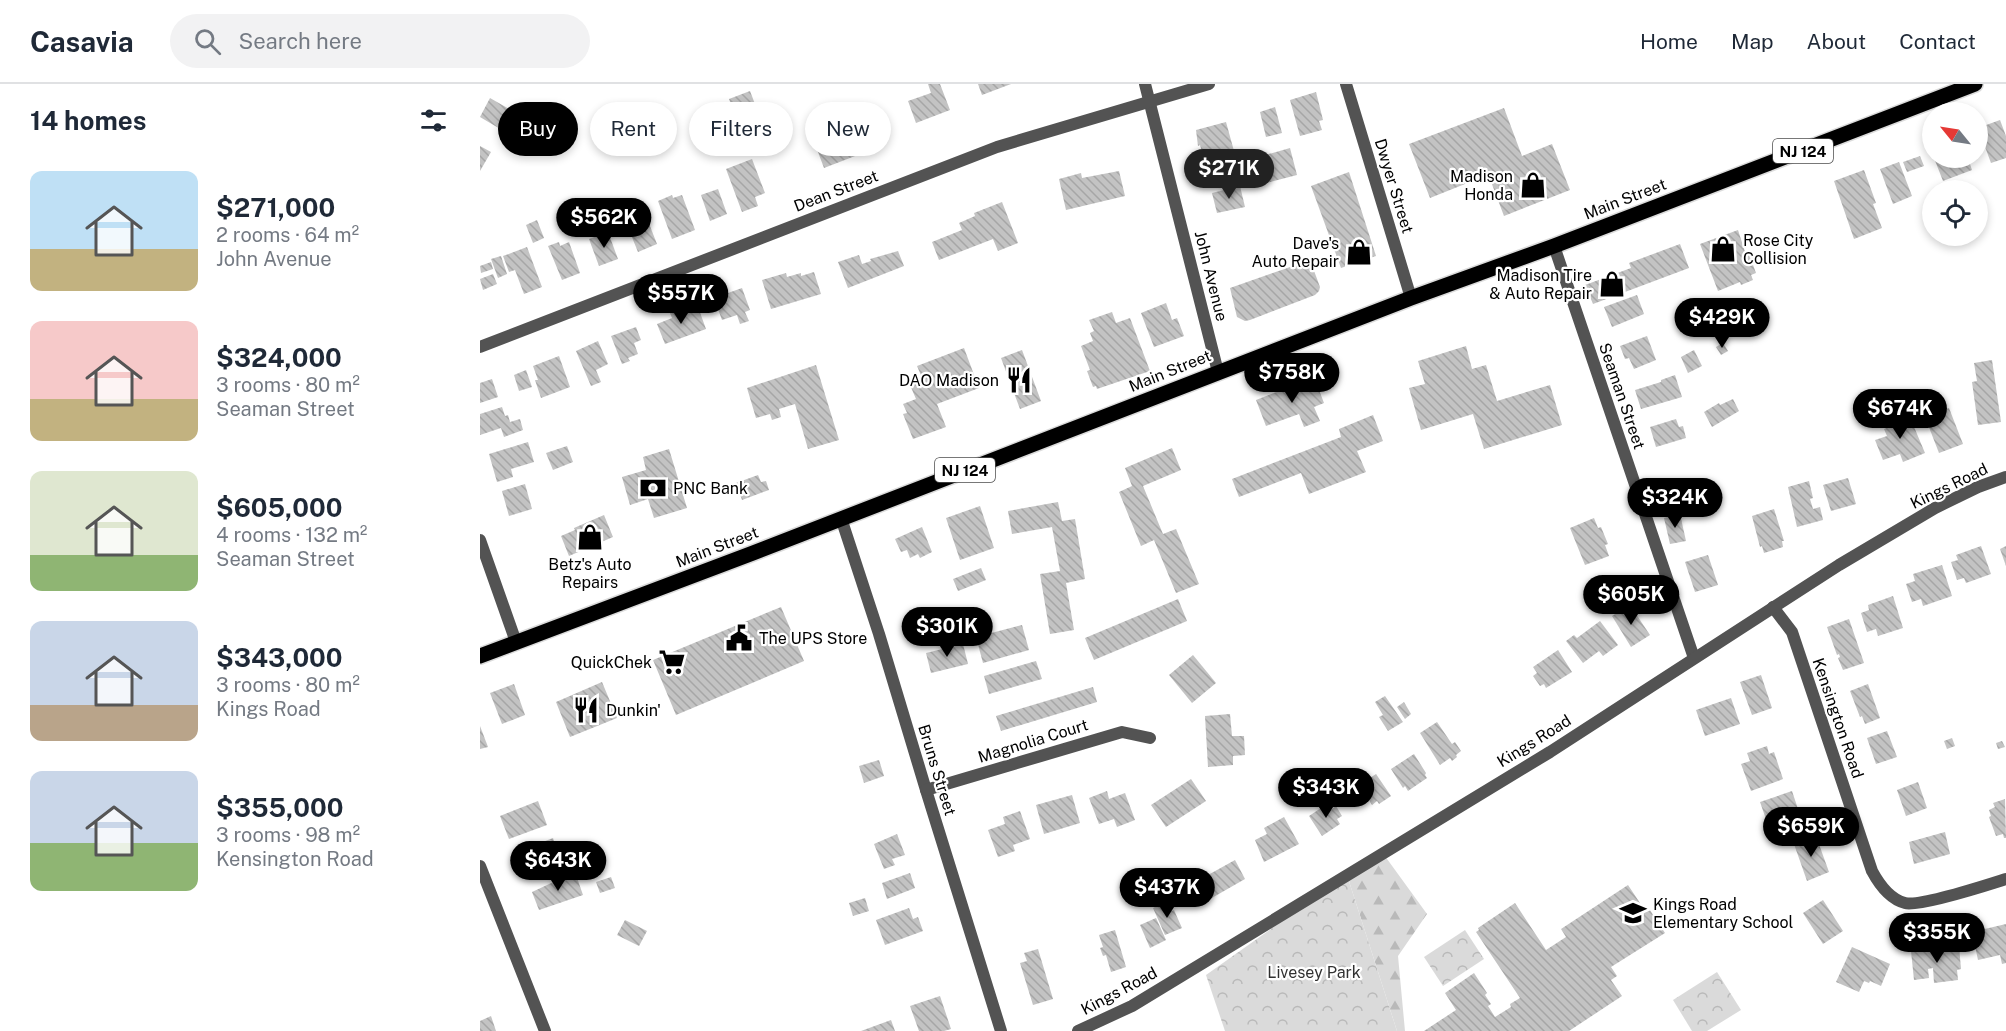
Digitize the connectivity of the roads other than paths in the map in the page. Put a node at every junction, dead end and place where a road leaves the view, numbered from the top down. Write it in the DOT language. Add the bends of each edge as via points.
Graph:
graph roads {
  1 [pos="1145,84"];
  2 [pos="1209,84"];
  3 [pos="1346,84"];
  4 [pos="1975,84"];
  5 [pos="1149,103"];
  6 [pos="1554,246"];
  7 [pos="1410,298"];
  8 [pos="480,347"];
  9 [pos="1218,372"];
  10 [pos="2006,477"];
  11 [pos="841,518"];
  12 [pos="480,540"];
  13 [pos="1773,607"];
  14 [pos="516,642"];
  15 [pos="480,656"];
  16 [pos="1694,658"];
  17 [pos="1150,738"];
  18 [pos="926,790"];
  19 [pos="480,866"];
  20 [pos="2006,879"];
  21 [pos="545,1031"];
  22 [pos="1001,1031"];
  23 [pos="1078,1031"];
  1 -- 5 [label="street, John Avenue"];
  2 -- 5 [label="street, Dean Street"];
  3 -- 7 [label="street, Dwyer Street"];
  4 -- 6 [label="main road, Main Street / NJ 124"];
  5 -- 8 [label="street, Dean Street" via="997,147"];
  5 -- 9 [label="street, John Avenue"];
  6 -- 7 [label="main road, Main Street / NJ 124"];
  6 -- 16 [label="street, Seaman Street"];
  7 -- 9 [label="main road, Main Street / NJ 124"];
  9 -- 11 [label="main road, Main Street / NJ 124"];
  10 -- 13 [label="street, Kings Road" via="1935,508"];
  11 -- 14 [label="main road, Main Street / NJ 124"];
  11 -- 18 [label="street, Bruns Street"];
  12 -- 14 [label="street"];
  13 -- 16 [label="street, Kings Road"];
  13 -- 20 [label="street, Kensington Road" via="1792,632 1872,871 1885,891 1905,904 1920,903"];
  14 -- 15 [label="main road, Main Street / NJ 124"];
  16 -- 23 [label="street, Kings Road" via="1550,752 1142,1000"];
  17 -- 18 [label="street, Magnolia Court" via="1122,732"];
  18 -- 22 [label="street, Bruns Street"];
  19 -- 21 [label="street"];
}
